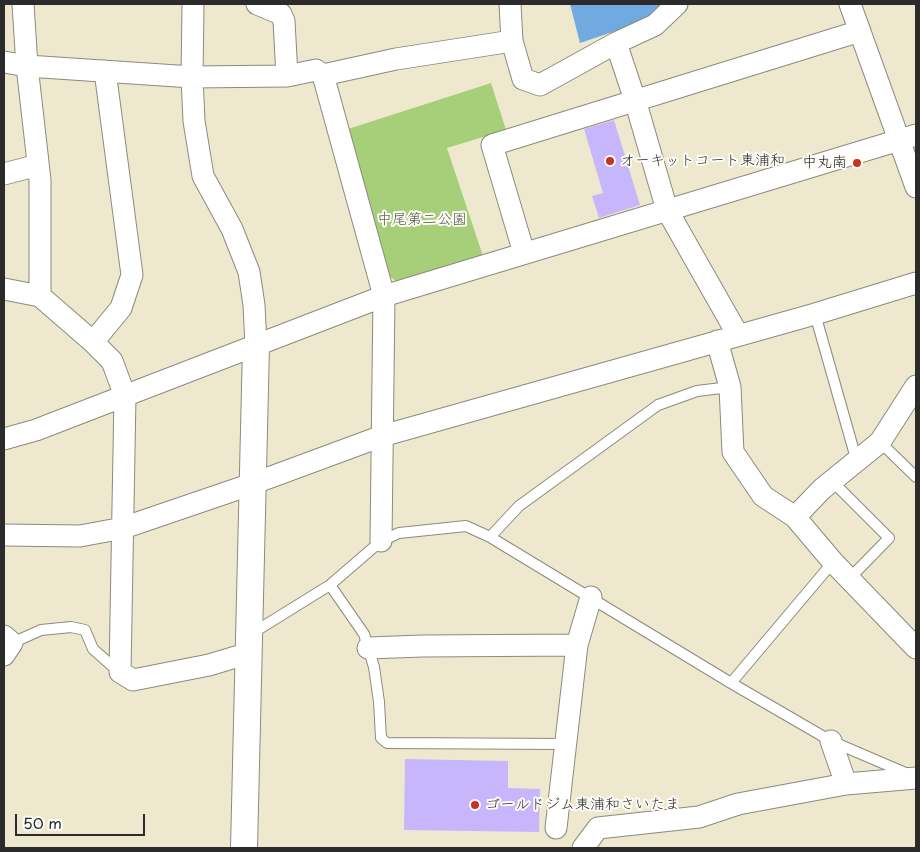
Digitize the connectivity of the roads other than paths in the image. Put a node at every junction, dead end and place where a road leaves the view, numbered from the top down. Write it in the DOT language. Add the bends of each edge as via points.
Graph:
graph roads {
  1 [pos="23,4"];
  2 [pos="510,4"];
  3 [pos="677,4"];
  4 [pos="850,4"];
  5 [pos="262,5"];
  6 [pos="193,6"];
  7 [pos="860,31"];
  8 [pos="512,41"];
  9 [pos="616,43"];
  10 [pos="4,62"];
  11 [pos="27,66"];
  12 [pos="105,71"];
  13 [pos="323,75"];
  14 [pos="287,76"];
  15 [pos="192,77"];
  16 [pos="635,100"];
  17 [pos="908,138"];
  18 [pos="38,165"];
  19 [pos="4,174"];
  20 [pos="916,187"];
  21 [pos="666,210"];
  22 [pos="524,253"];
  23 [pos="916,283"];
  24 [pos="4,289"];
  25 [pos="40,296"];
  26 [pos="384,296"];
  27 [pos="815,314"];
  28 [pos="738,334"];
  29 [pos="717,341"];
  30 [pos="93,342"];
  31 [pos="256,346"];
  32 [pos="916,386"];
  33 [pos="730,387"];
  34 [pos="125,396"];
  35 [pos="382,436"];
  36 [pos="4,439"];
  37 [pos="880,442"];
  38 [pos="856,462"];
  39 [pos="916,477"];
  40 [pos="832,481"];
  41 [pos="252,484"];
  42 [pos="795,517"];
  43 [pos="124,528"];
  44 [pos="4,535"];
  45 [pos="490,537"];
  46 [pos="381,541"];
  47 [pos="833,562"];
  48 [pos="849,579"];
  49 [pos="330,585"];
  50 [pos="592,597"];
  51 [pos="249,644"];
  52 [pos="7,645"];
  53 [pos="577,645"];
  54 [pos="368,648"];
  55 [pos="916,648"];
  56 [pos="120,672"];
  57 [pos="731,683"];
  58 [pos="831,741"];
  59 [pos="565,744"];
  60 [pos="916,778"];
  61 [pos="846,784"];
  62 [pos="556,828"];
  63 [pos="244,848"];
  64 [pos="583,848"];
  1 -- 11 [label="street"];
  2 -- 8 [label="street"];
  3 -- 9 [label="street" via="655,25"];
  4 -- 7 [label="street"];
  5 -- 14 [label="street" via="281,14 284,21"];
  6 -- 15 [label="street"];
  7 -- 16 [label="street"];
  7 -- 17 [label="street"];
  8 -- 9 [label="street" via="523,79 540,85"];
  8 -- 13 [label="street" via="396,59"];
  9 -- 16 [label="street"];
  10 -- 11 [label="street"];
  11 -- 12 [label="street"];
  11 -- 18 [label="street"];
  12 -- 15 [label="street"];
  12 -- 30 [label="street" via="132,275 121,308"];
  13 -- 14 [label="street" via="316,70"];
  13 -- 26 [label="street"];
  14 -- 15 [label="street"];
  15 -- 31 [label="street" via="194,121 203,176 232,229 249,272"];
  16 -- 21 [label="street"];
  16 -- 22 [label="street" via="492,145"];
  17 -- 20 [label="street"];
  17 -- 21 [label="street"];
  18 -- 19 [label="street"];
  18 -- 25 [label="street"];
  21 -- 22 [label="street"];
  21 -- 28 [label="street"];
  22 -- 26 [label="street"];
  23 -- 27 [label="street"];
  24 -- 25 [label="street"];
  25 -- 30 [label="street"];
  26 -- 31 [label="street"];
  26 -- 35 [label="street"];
  27 -- 28 [label="street"];
  27 -- 38 [label="lane"];
  28 -- 29 [label="street"];
  29 -- 33 [label="street"];
  29 -- 35 [label="street"];
  30 -- 34 [label="street" via="112,361"];
  31 -- 34 [label="street"];
  31 -- 41 [label="street"];
  32 -- 37 [label="street"];
  33 -- 42 [label="street" via="733,452 763,496"];
  33 -- 45 [label="lane" via="697,391 658,405 519,506"];
  34 -- 36 [label="street"];
  34 -- 43 [label="street"];
  35 -- 41 [label="street"];
  35 -- 46 [label="street"];
  37 -- 38 [label="street"];
  37 -- 39 [label="lane"];
  38 -- 40 [label="street"];
  40 -- 42 [label="street"];
  40 -- 48 [label="lane" via="889,538"];
  41 -- 43 [label="street"];
  41 -- 51 [label="street"];
  42 -- 47 [label="street"];
  43 -- 44 [label="street" via="80,536"];
  43 -- 56 [label="street"];
  45 -- 46 [label="lane" via="466,526 399,533"];
  45 -- 50 [label="lane"];
  46 -- 49 [label="lane"];
  47 -- 48 [label="street"];
  47 -- 57 [label="lane"];
  48 -- 55 [label="street"];
  49 -- 51 [label="lane"];
  49 -- 54 [label="lane" via="364,634"];
  50 -- 53 [label="street"];
  50 -- 57 [label="lane"];
  51 -- 56 [label="street" via="209,665 133,680"];
  51 -- 63 [label="street"];
  52 -- 56 [label="lane" via="41,630 71,627 85,630 93,649"];
  53 -- 54 [label="street"];
  53 -- 59 [label="street"];
  54 -- 59 [label="lane" via="374,668 381,738 387,743"];
  57 -- 58 [label="lane"];
  58 -- 60 [label="lane"];
  58 -- 61 [label="street"];
  59 -- 62 [label="street"];
  60 -- 61 [label="street"];
  61 -- 64 [label="street" via="738,804 699,817 598,828"];
}
